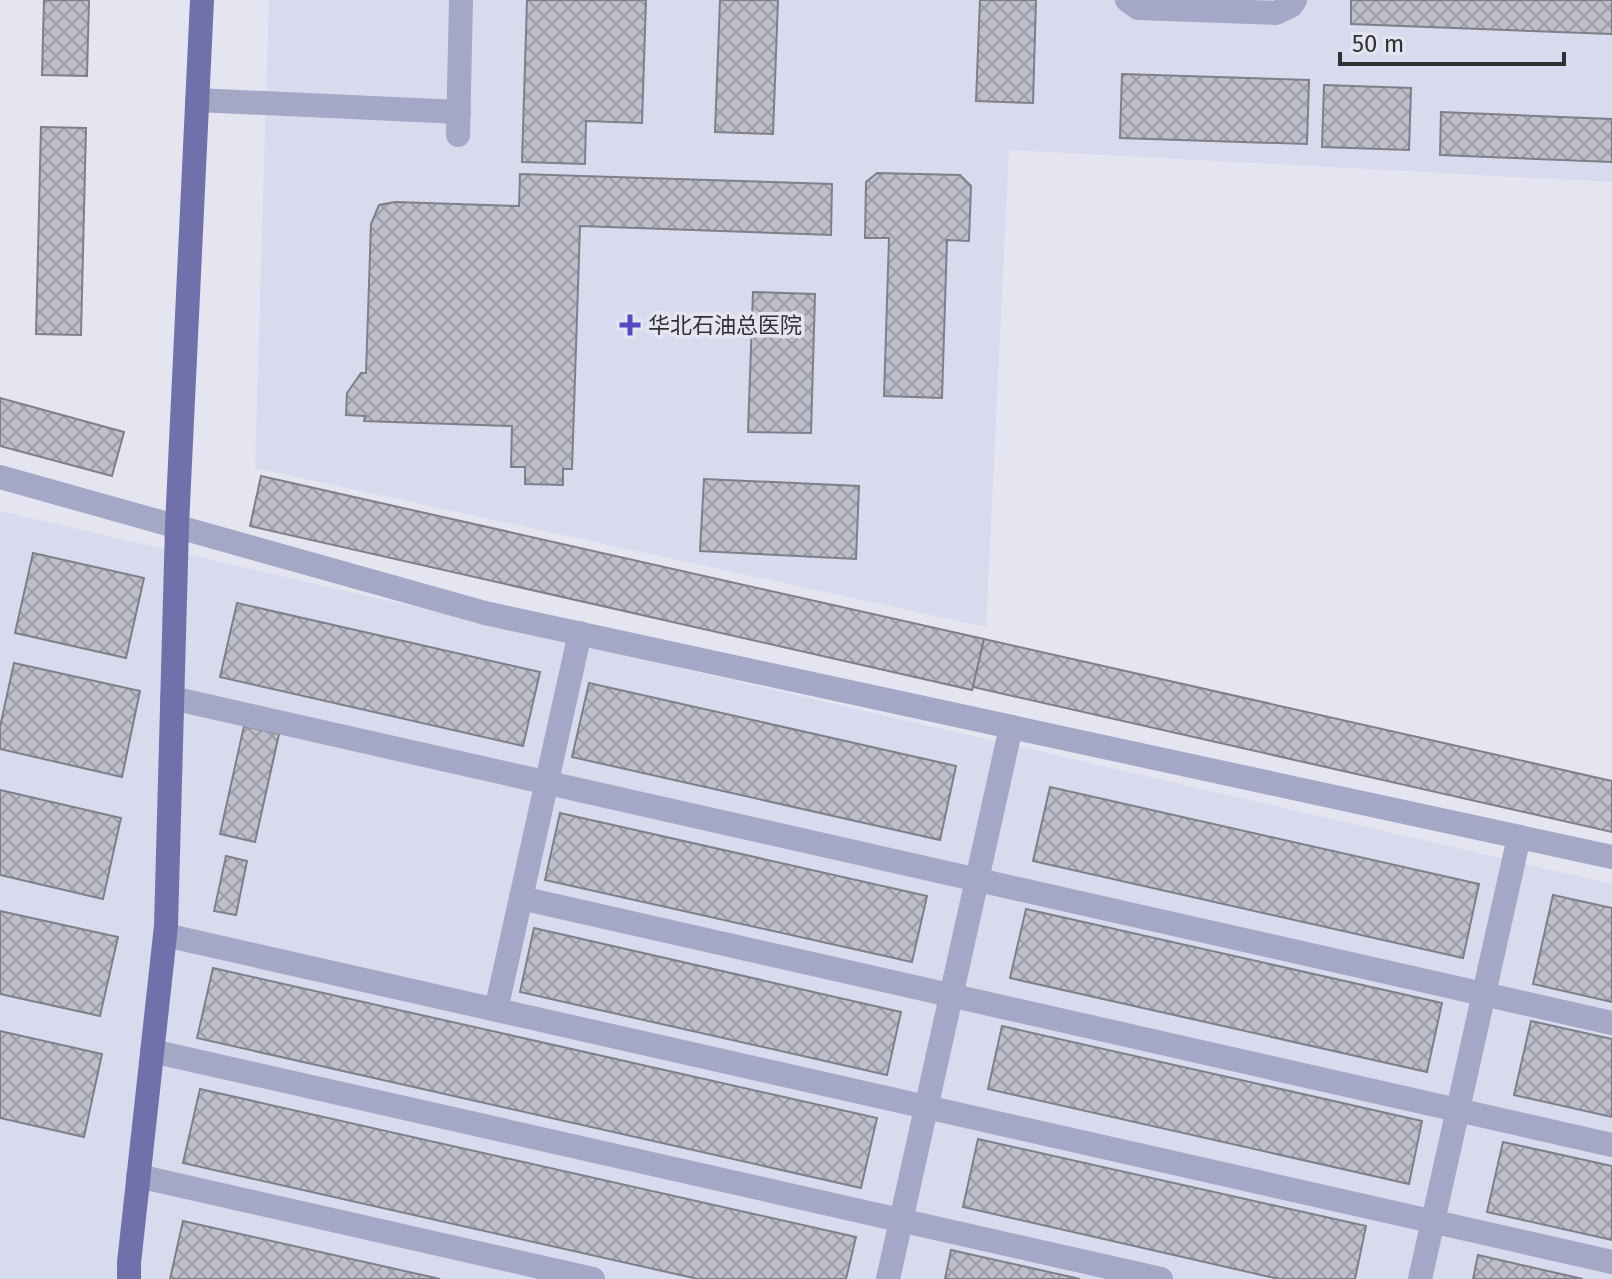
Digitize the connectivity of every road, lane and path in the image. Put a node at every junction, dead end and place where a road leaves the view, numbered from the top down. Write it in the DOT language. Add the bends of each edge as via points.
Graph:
graph roads {
  1 [pos="202,0"];
  2 [pos="461,0"];
  3 [pos="1127,0"];
  4 [pos="1295,0"];
  5 [pos="197,100"];
  6 [pos="0,477"];
  7 [pos="177,526"];
  8 [pos="580,633"];
  9 [pos="172,698"];
  10 [pos="1011,727"];
  11 [pos="547,783"];
  12 [pos="1519,837"];
  13 [pos="1612,857"];
  14 [pos="977,880"];
  15 [pos="521,898"];
  16 [pos="165,935"];
  17 [pos="1484,994"];
  18 [pos="951,996"];
  19 [pos="496,1010"];
  20 [pos="1612,1023"];
  21 [pos="152,1051"];
  22 [pos="926,1107"];
  23 [pos="1458,1110"];
  24 [pos="1612,1145"];
  25 [pos="138,1176"];
  26 [pos="901,1220"];
  27 [pos="1433,1221"];
  28 [pos="1612,1262"];
  29 [pos="127,1274"];
  30 [pos="593,1279"];
  31 [pos="888,1279"];
  32 [pos="1161,1279"];
  33 [pos="1420,1279"];
  1 -- 5 [label="main road"];
  2 -- 5 [label="street" via="458,124"];
  3 -- 4 [label="street" via="1138,8 1276,13"];
  5 -- 7 [label="main road"];
  6 -- 7 [label="street"];
  7 -- 8 [label="street" via="485,613"];
  7 -- 9 [label="main road"];
  8 -- 10 [label="street"];
  8 -- 11 [label="street"];
  9 -- 11 [label="street"];
  9 -- 16 [label="main road"];
  10 -- 12 [label="street"];
  10 -- 14 [label="street"];
  11 -- 14 [label="street"];
  11 -- 15 [label="street"];
  12 -- 13 [label="street"];
  12 -- 17 [label="street"];
  14 -- 17 [label="street"];
  14 -- 18 [label="street"];
  15 -- 18 [label="street"];
  15 -- 19 [label="street"];
  16 -- 19 [label="street"];
  16 -- 21 [label="main road"];
  17 -- 20 [label="street"];
  17 -- 23 [label="street"];
  18 -- 22 [label="street"];
  18 -- 23 [label="street"];
  19 -- 22 [label="street"];
  21 -- 25 [label="main road"];
  21 -- 26 [label="street"];
  22 -- 26 [label="street"];
  22 -- 27 [label="street"];
  23 -- 24 [label="street"];
  23 -- 27 [label="street"];
  25 -- 29 [label="main road"];
  25 -- 30 [label="street"];
  26 -- 31 [label="street"];
  26 -- 32 [label="street"];
  27 -- 28 [label="street"];
  27 -- 33 [label="street"];
}
